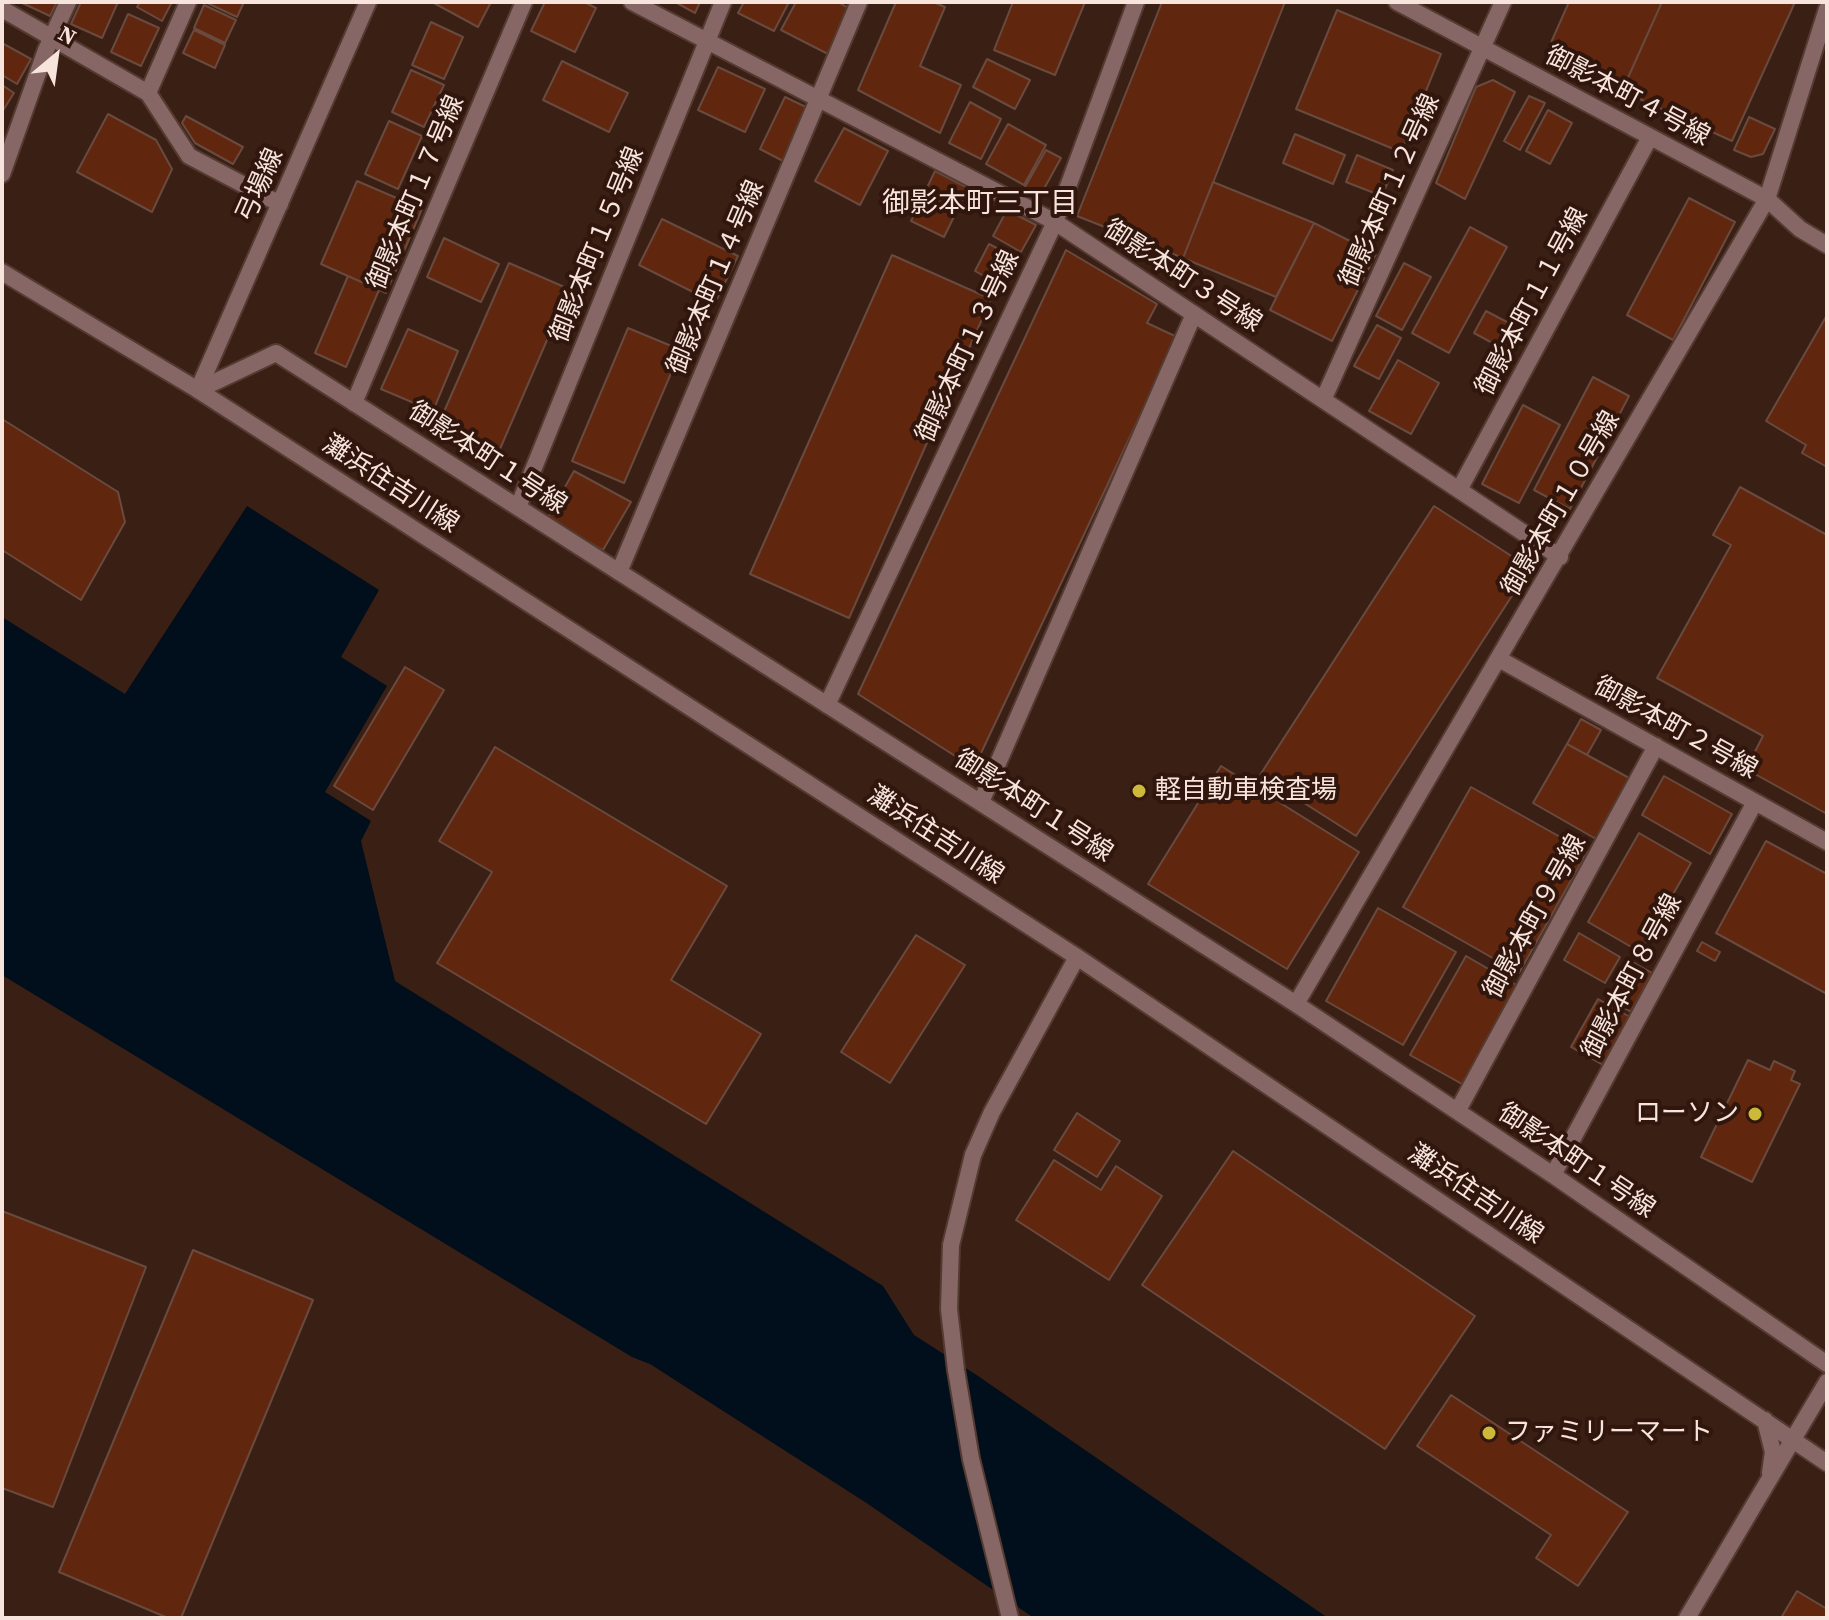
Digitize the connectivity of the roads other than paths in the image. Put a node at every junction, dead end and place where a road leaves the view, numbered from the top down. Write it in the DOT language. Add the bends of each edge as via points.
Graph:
graph roads {
  1 [pos="68,2"];
  2 [pos="188,2"];
  3 [pos="368,2"];
  4 [pos="524,2"];
  5 [pos="632,2"];
  6 [pos="723,2"];
  7 [pos="859,2"];
  8 [pos="1136,2"];
  9 [pos="1397,2"];
  10 [pos="1503,2"];
  11 [pos="2,9"];
  12 [pos="1827,9"];
  13 [pos="52,38"];
  14 [pos="707,40"];
  15 [pos="1483,47"];
  16 [pos="148,93"];
  17 [pos="819,99"];
  18 [pos="1650,137"];
  19 [pos="2,174"];
  20 [pos="1767,199"];
  21 [pos="280,204"];
  22 [pos="1055,222"];
  23 [pos="1827,245"];
  24 [pos="2,272"];
  25 [pos="1194,314"];
  26 [pos="198,390"];
  27 [pos="1323,400"];
  28 [pos="354,403"];
  29 [pos="1459,490"];
  30 [pos="518,507"];
  31 [pos="1560,557"];
  32 [pos="619,572"];
  33 [pos="1499,659"];
  34 [pos="827,705"];
  35 [pos="1656,746"];
  36 [pos="981,802"];
  37 [pos="1755,802"];
  38 [pos="1827,842"];
  39 [pos="1077,957"];
  40 [pos="1296,1004"];
  41 [pos="1458,1110"];
  42 [pos="1553,1175"];
  43 [pos="1827,1364"];
  44 [pos="1827,1382"];
  45 [pos="1765,1420"];
  46 [pos="1794,1439"];
  47 [pos="1827,1463"];
  48 [pos="1762,1493"];
  49 [pos="1010,1618"];
  50 [pos="1687,1618"];
  1 -- 13 [label="street"];
  2 -- 16 [label="street"];
  3 -- 21 [label="street, 弓場線"];
  4 -- 28 [label="street, 御影本町１７号線"];
  5 -- 14 [label="street, 御影本町３号線"];
  6 -- 14 [label="street, 御影本町１５号線"];
  7 -- 17 [label="street, 御影本町１４号線"];
  8 -- 22 [label="street, 御影本町１３号線"];
  9 -- 15 [label="street, 御影本町４号線"];
  10 -- 15 [label="street, 御影本町１２号線"];
  11 -- 13 [label="street"];
  12 -- 20 [label="street, 御影本町１０号線"];
  13 -- 16 [label="street"];
  13 -- 19 [label="street"];
  14 -- 17 [label="street, 御影本町３号線"];
  14 -- 30 [label="street, 御影本町１５号線"];
  15 -- 18 [label="street, 御影本町４号線"];
  15 -- 27 [label="street, 御影本町１２号線"];
  16 -- 21 [label="street" via="189,156"];
  17 -- 22 [label="street, 御影本町３号線"];
  17 -- 32 [label="street, 御影本町１４号線"];
  18 -- 20 [label="street, 御影本町４号線"];
  18 -- 29 [label="street, 御影本町１１号線"];
  20 -- 23 [label="street, 御影本町４号線"];
  20 -- 31 [label="street, 御影本町１０号線"];
  21 -- 26 [label="street, 弓場線"];
  22 -- 25 [label="street, 御影本町３号線"];
  22 -- 34 [label="street, 御影本町１３号線"];
  24 -- 26 [label="street, 灘浜住吉川線"];
  25 -- 27 [label="street, 御影本町３号線"];
  25 -- 36 [label="street"];
  26 -- 28 [label="street, 御影本町１号線" via="276,353"];
  26 -- 39 [label="street, 灘浜住吉川線"];
  27 -- 29 [label="street, 御影本町３号線"];
  28 -- 30 [label="street, 御影本町１号線"];
  29 -- 31 [label="street, 御影本町３号線"];
  30 -- 32 [label="street, 御影本町１号線"];
  31 -- 33 [label="street, 御影本町１０号線"];
  32 -- 34 [label="street, 御影本町１号線"];
  33 -- 35 [label="street, 御影本町２号線"];
  33 -- 40 [label="street, 御影本町１０号線"];
  34 -- 36 [label="street, 御影本町１号線"];
  35 -- 37 [label="street, 御影本町２号線"];
  35 -- 41 [label="street, 御影本町９号線"];
  36 -- 40 [label="street, 御影本町１号線"];
  37 -- 38 [label="street, 御影本町２号線"];
  37 -- 42 [label="street, 御影本町８号線"];
  39 -- 45 [label="street, 灘浜住吉川線"];
  39 -- 49 [label="street" via="1014,1067 973,1155 951,1245 949,1309 956,1370 971,1459"];
  40 -- 41 [label="street, 御影本町１号線"];
  41 -- 42 [label="street, 御影本町１号線"];
  42 -- 43 [label="street, 御影本町１号線"];
  44 -- 46 [label="street"];
  45 -- 46 [label="street, 灘浜住吉川線"];
  45 -- 48 [label="street" via="1773,1452"];
  46 -- 47 [label="street, 灘浜住吉川線"];
  46 -- 48 [label="street"];
  48 -- 50 [label="street"];
}
